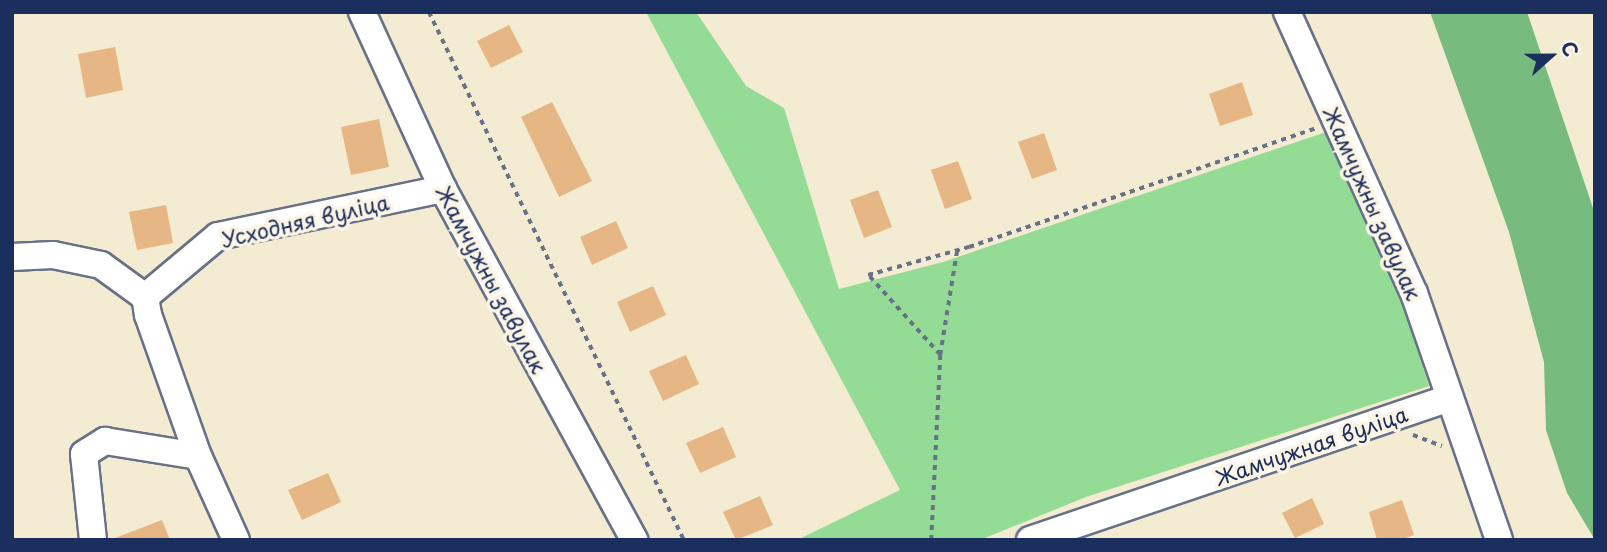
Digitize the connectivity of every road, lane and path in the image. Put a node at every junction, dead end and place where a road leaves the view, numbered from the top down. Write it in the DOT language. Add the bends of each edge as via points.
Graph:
graph roads {
  1 [pos="362,12"];
  2 [pos="429,12"];
  3 [pos="1287,12"];
  4 [pos="1338,120"];
  5 [pos="443,189"];
  6 [pos="957,250"];
  7 [pos="12,257"];
  8 [pos="145,297"];
  9 [pos="940,355"];
  10 [pos="1449,398"];
  11 [pos="1409,434"];
  12 [pos="1444,447"];
  13 [pos="198,456"];
  14 [pos="93,540"];
  15 [pos="236,540"];
  16 [pos="634,540"];
  17 [pos="684,540"];
  18 [pos="931,540"];
  19 [pos="1030,540"];
  20 [pos="1499,540"];
  1 -- 5 [label="street, Жамчужны завулак"];
  2 -- 17 [label="path"];
  3 -- 4 [label="street, Жамчужны завулак"];
  4 -- 6 [label="path"];
  4 -- 10 [label="street, Жамчужны завулак" via="1414,293"];
  5 -- 8 [label="street, Усходняя вуліца" via="218,236"];
  5 -- 16 [label="street, Жамчужны завулак"];
  6 -- 9 [label="path"];
  6 -- 9 [label="path" via="868,275"];
  7 -- 8 [label="street" via="53,255 101,265"];
  8 -- 13 [label="street"];
  9 -- 18 [label="path"];
  10 -- 19 [label="street, Жамчужная вуліца"];
  10 -- 20 [label="street"];
  11 -- 12 [label="path"];
  13 -- 14 [label="street" via="106,441 84,454"];
  13 -- 15 [label="street"];
}
